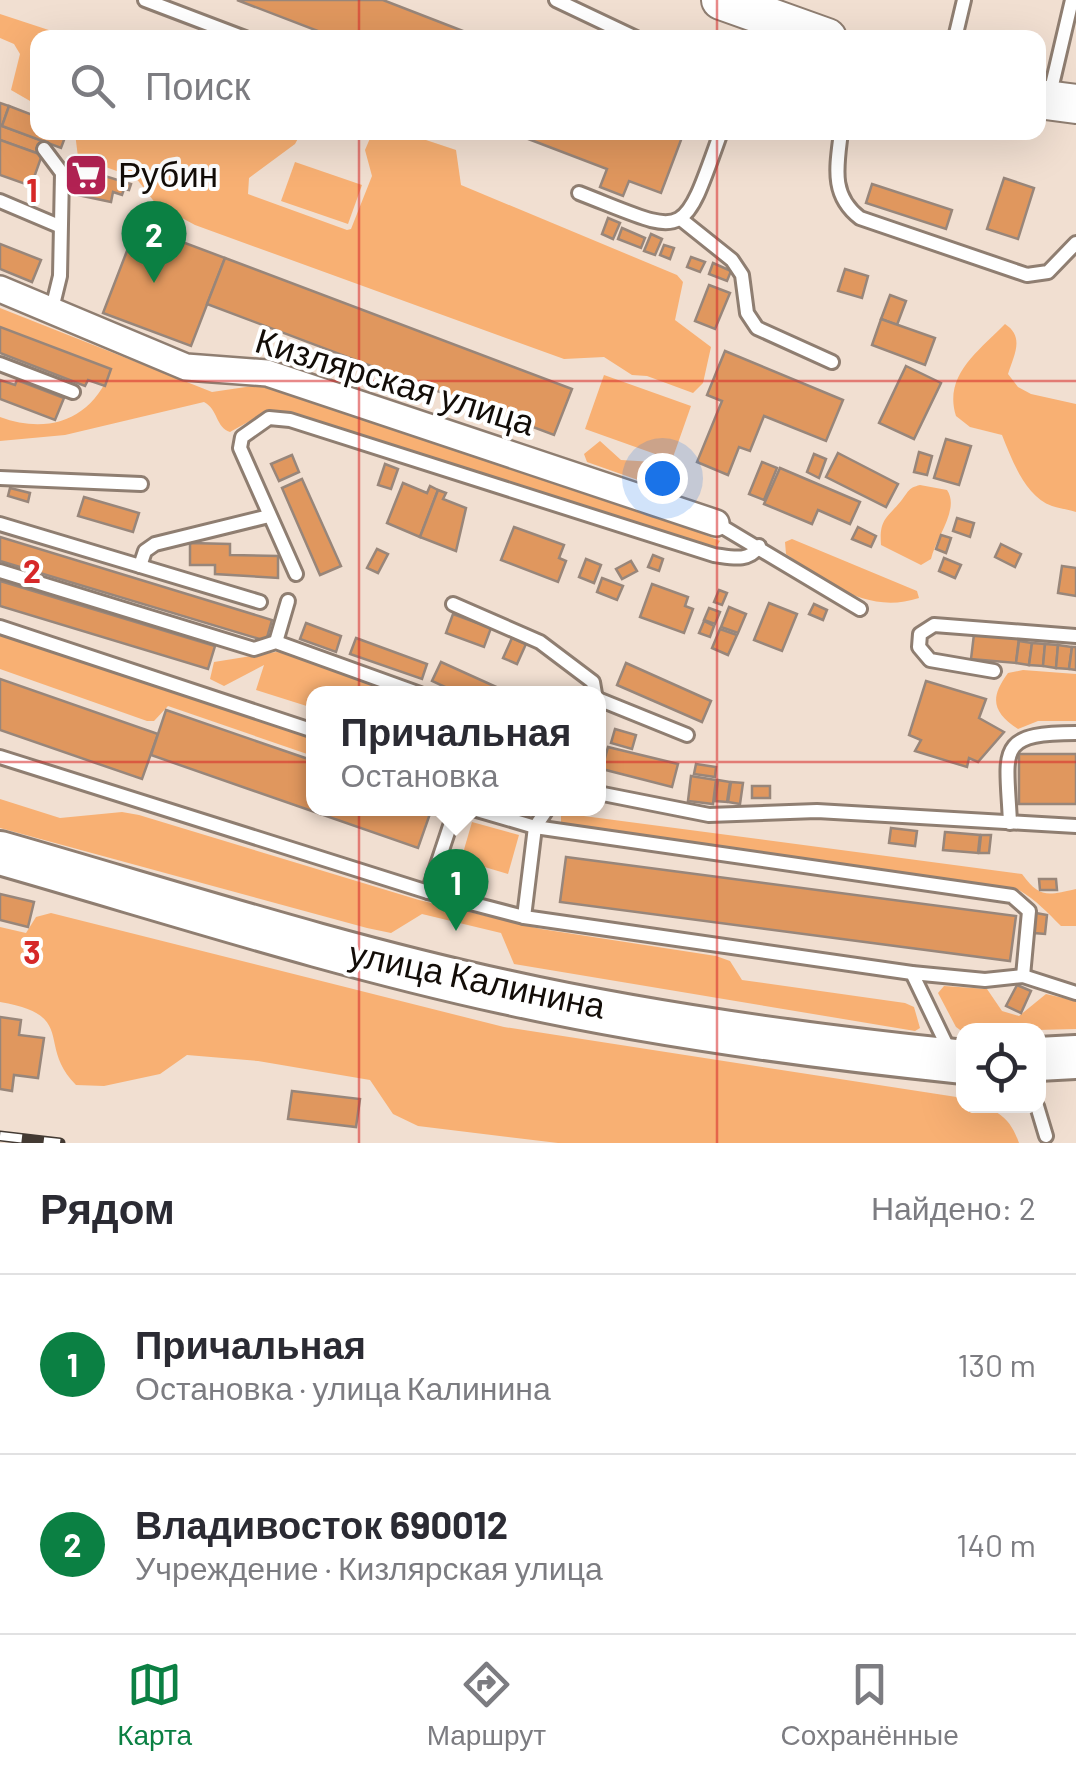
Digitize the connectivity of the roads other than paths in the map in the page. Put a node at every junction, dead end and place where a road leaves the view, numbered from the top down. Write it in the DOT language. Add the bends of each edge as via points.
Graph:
graph roads {
  1 [pos="145,0"];
  2 [pos="556,0"];
  3 [pos="721,0"];
  4 [pos="964,0"];
  5 [pos="1072,0"];
  6 [pos="774,10"];
  7 [pos="224,30"];
  8 [pos="619,30"];
  9 [pos="812,30"];
  10 [pos="958,30"];
  11 [pos="1060,101"];
  12 [pos="717,140"];
  13 [pos="841,140"];
  14 [pos="44,149"];
  15 [pos="579,193"];
  16 [pos="0,201"];
  17 [pos="682,220"];
  18 [pos="59,226"];
  19 [pos="1076,243"];
  20 [pos="0,290"];
  21 [pos="51,313"];
  22 [pos="832,362"];
  23 [pos="0,364"];
  24 [pos="73,392"];
  25 [pos="0,478"];
  26 [pos="141,484"];
  27 [pos="269,516"];
  28 [pos="716,523"];
  29 [pos="0,524"];
  30 [pos="759,546"];
  31 [pos="140,566"];
  32 [pos="0,571"];
  33 [pos="296,574"];
  34 [pos="260,602"];
  35 [pos="288,602"];
  36 [pos="453,604"];
  37 [pos="860,609"];
  38 [pos="0,628"];
  39 [pos="1076,636"];
  40 [pos="276,642"];
  41 [pos="994,671"];
  42 [pos="391,686"];
  43 [pos="594,686"];
  44 [pos="606,700"];
  45 [pos="306,729"];
  46 [pos="1076,732"];
  47 [pos="687,735"];
  48 [pos="0,757"];
  49 [pos="606,795"];
  50 [pos="453,816"];
  51 [pos="496,816"];
  52 [pos="543,816"];
  53 [pos="1010,823"];
  54 [pos="1076,826"];
  55 [pos="535,827"];
  56 [pos="0,854"];
  57 [pos="428,892"];
  58 [pos="524,917"];
  59 [pos="912,973"];
  60 [pos="1023,976"];
  61 [pos="1076,993"];
  62 [pos="956,1055"];
  63 [pos="956,1061"];
  64 [pos="1040,1113"];
  65 [pos="1046,1136"];
  1 -- 7 [label="lane"];
  2 -- 8 [label="lane"];
  3 -- 6 [label="main road"];
  4 -- 10 [label="lane"];
  5 -- 11 [label="lane"];
  6 -- 9 [label="main road"];
  12 -- 17 [label="lane" via="695,206"];
  13 -- 19 [label="lane" via="838,188 845,207 860,218 1027,275 1048,272"];
  14 -- 18 [label="lane" via="62,173"];
  15 -- 17 [label="lane" via="662,225"];
  16 -- 18 [label="lane"];
  17 -- 22 [label="lane" via="732,260 757,328"];
  18 -- 21 [label="lane" via="60,276"];
  20 -- 21 [label="street, Кизлярская улица"];
  21 -- 28 [label="street, Кизлярская улица" via="186,367 267,373"];
  23 -- 24 [label="lane"];
  25 -- 26 [label="lane"];
  27 -- 30 [label="lane" via="240,448 242,437 269,418 381,445 714,554 751,556"];
  27 -- 31 [label="lane" via="155,544"];
  27 -- 33 [label="lane"];
  28 -- 30 [label="lane"];
  29 -- 31 [label="lane"];
  30 -- 37 [label="lane"];
  31 -- 34 [label="lane"];
  32 -- 40 [label="lane" via="254,649"];
  35 -- 40 [label="lane"];
  36 -- 43 [label="lane" via="540,642"];
  38 -- 45 [label="lane"];
  39 -- 41 [label="lane" via="934,625 920,634 919,647 930,660"];
  40 -- 42 [label="lane"];
  44 -- 47 [label="lane"];
  46 -- 53 [label="lane" via="1020,737 1010,754"];
  48 -- 57 [label="lane"];
  49 -- 53 [label="lane" via="709,815 817,811"];
  50 -- 57 [label="lane"];
  51 -- 55 [label="lane"];
  52 -- 55 [label="lane"];
  53 -- 54 [label="lane"];
  55 -- 58 [label="lane"];
  55 -- 60 [label="lane" via="1012,896 1029,911"];
  56 -- 63 [label="main road, улица Калинина" via="507,993"];
  57 -- 58 [label="lane"];
  58 -- 59 [label="lane"];
  59 -- 60 [label="lane" via="985,980"];
  59 -- 62 [label="lane"];
  60 -- 61 [label="lane"];
  64 -- 65 [label="lane"];
}
